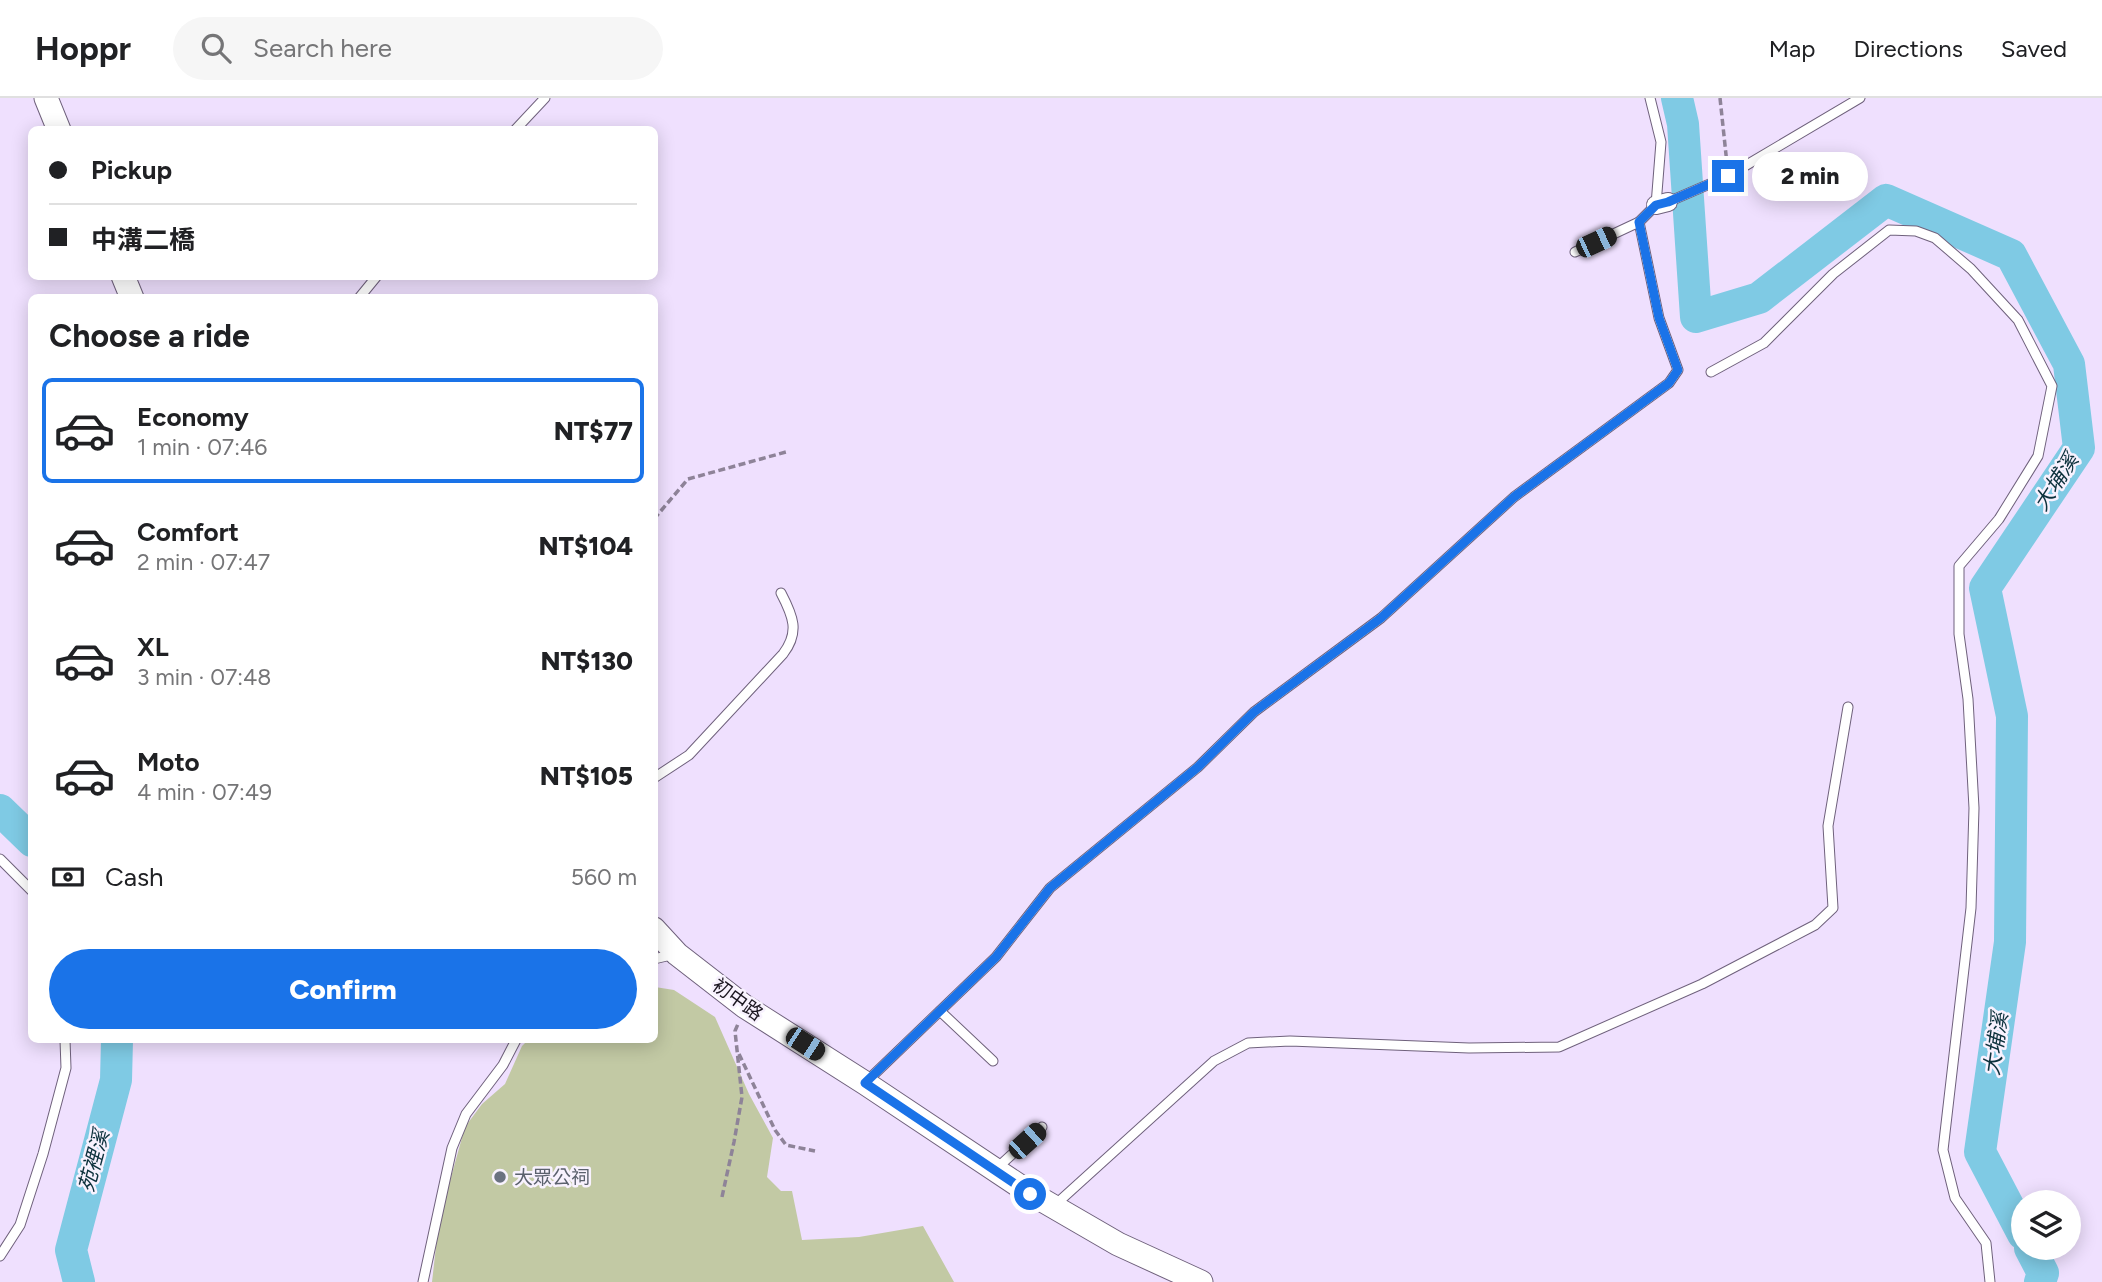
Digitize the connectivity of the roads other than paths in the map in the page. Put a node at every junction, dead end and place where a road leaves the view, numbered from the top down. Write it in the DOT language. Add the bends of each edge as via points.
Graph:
graph roads {
  1 [pos="46,98"];
  2 [pos="545,98"];
  3 [pos="1650,98"];
  4 [pos="1860,98"];
  5 [pos="57,126"];
  6 [pos="519,126"];
  7 [pos="1662,203"];
  8 [pos="1639,222"];
  9 [pos="1574,252"];
  10 [pos="374,280"];
  11 [pos="362,294"];
  12 [pos="1712,372"];
  13 [pos="781,593"];
  14 [pos="1848,707"];
  15 [pos="658,775"];
  16 [pos="0,859"];
  17 [pos="28,887"];
  18 [pos="658,933"];
  19 [pos="677,954"];
  20 [pos="658,958"];
  21 [pos="940,1011"];
  22 [pos="65,1043"];
  23 [pos="514,1043"];
  24 [pos="993,1061"];
  25 [pos="865,1083"];
  26 [pos="1042,1127"];
  27 [pos="995,1170"];
  28 [pos="1054,1206"];
  29 [pos="0,1256"];
  30 [pos="423,1282"];
  31 [pos="1201,1282"];
  32 [pos="1990,1282"];
  1 -- 5 [label="street"];
  2 -- 6 [label="lane"];
  3 -- 7 [label="lane" via="1661,142"];
  4 -- 7 [label="lane" via="1728,176"];
  7 -- 8 [label="lane"];
  8 -- 9 [label="lane"];
  8 -- 21 [label="lane" via="1659,318 1678,370 1669,383 1514,497 1381,618 1254,712 1198,767 1050,888 996,957"];
  10 -- 11 [label="lane"];
  12 -- 32 [label="lane" via="1764,343 1833,274 1889,230 1916,231 1935,238 2018,320 2052,386 2038,456 1999,519 1959,566 1973,846 1971,908 1943,1150 1955,1198 1986,1242"];
  13 -- 15 [label="lane" via="792,615 793,641 689,755"];
  14 -- 28 [label="lane" via="1828,826 1833,908 1815,925 1702,984 1559,1047 1248,1043 1214,1061"];
  16 -- 17 [label="lane"];
  18 -- 19 [label="street, 初中路"];
  19 -- 20 [label="lane"];
  19 -- 25 [label="street, 初中路" via="744,1006"];
  21 -- 24 [label="lane"];
  21 -- 25 [label="lane"];
  22 -- 29 [label="lane" via="66,1068 43,1154 20,1226"];
  23 -- 30 [label="lane" via="466,1114 452,1149"];
  25 -- 27 [label="street, 初中路"];
  26 -- 27 [label="lane"];
  27 -- 28 [label="street, 初中路"];
  28 -- 31 [label="street, 初中路" via="1118,1244"];
}
